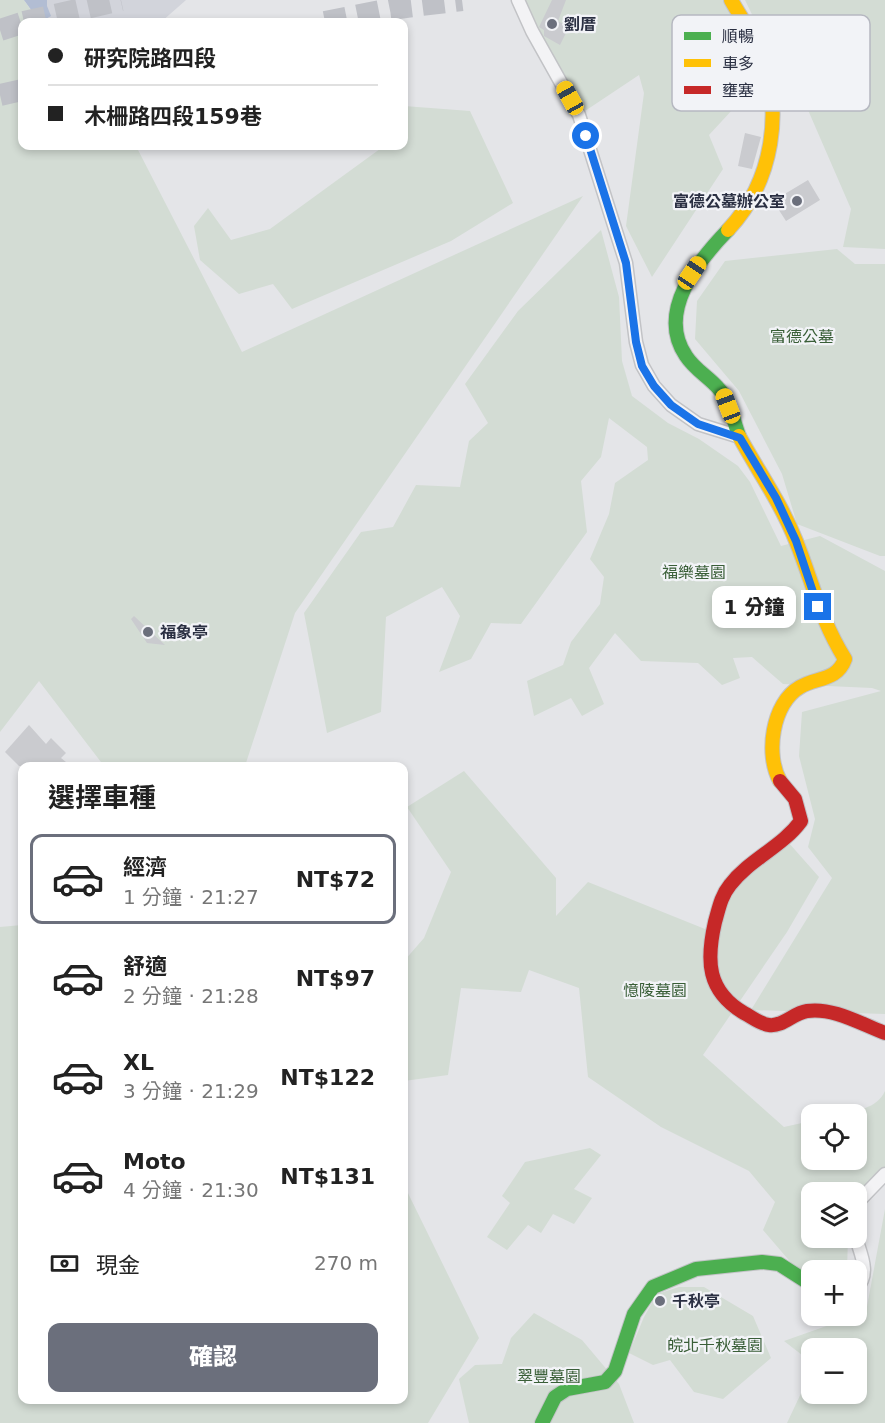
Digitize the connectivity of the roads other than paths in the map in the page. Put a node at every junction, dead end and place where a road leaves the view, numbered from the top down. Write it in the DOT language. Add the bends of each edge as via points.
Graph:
graph roads {
  1 [pos="519,0"];
  2 [pos="732,0"];
  3 [pos="740,15"];
  4 [pos="774,111"];
  5 [pos="740,438"];
  6 [pos="885,1033"];
  7 [pos="885,1174"];
  8 [pos="867,1193"];
  9 [pos="801,1278"];
  10 [pos="542,1423"];
  1 -- 5 [label="street" via="579,115 626,263 642,366 671,405 698,424"];
  2 -- 3 [label="street"];
  4 -- 5 [label="street" via="767,162 757,189 739,218 692,273 678,308 677,333 685,355 721,390"];
  5 -- 6 [label="street" via="776,498 829,633 845,658 837,674 798,687 785,698 776,727 772,762 779,780 797,801 801,821 792,835 737,875 723,895 710,945 711,972 724,998 769,1025 789,1021 805,1011 825,1011"];
  7 -- 8 [label="street"];
  9 -- 10 [label="street" via="779,1264 762,1263 696,1269 653,1287 634,1314 610,1378 567,1389 555,1397"];
}
